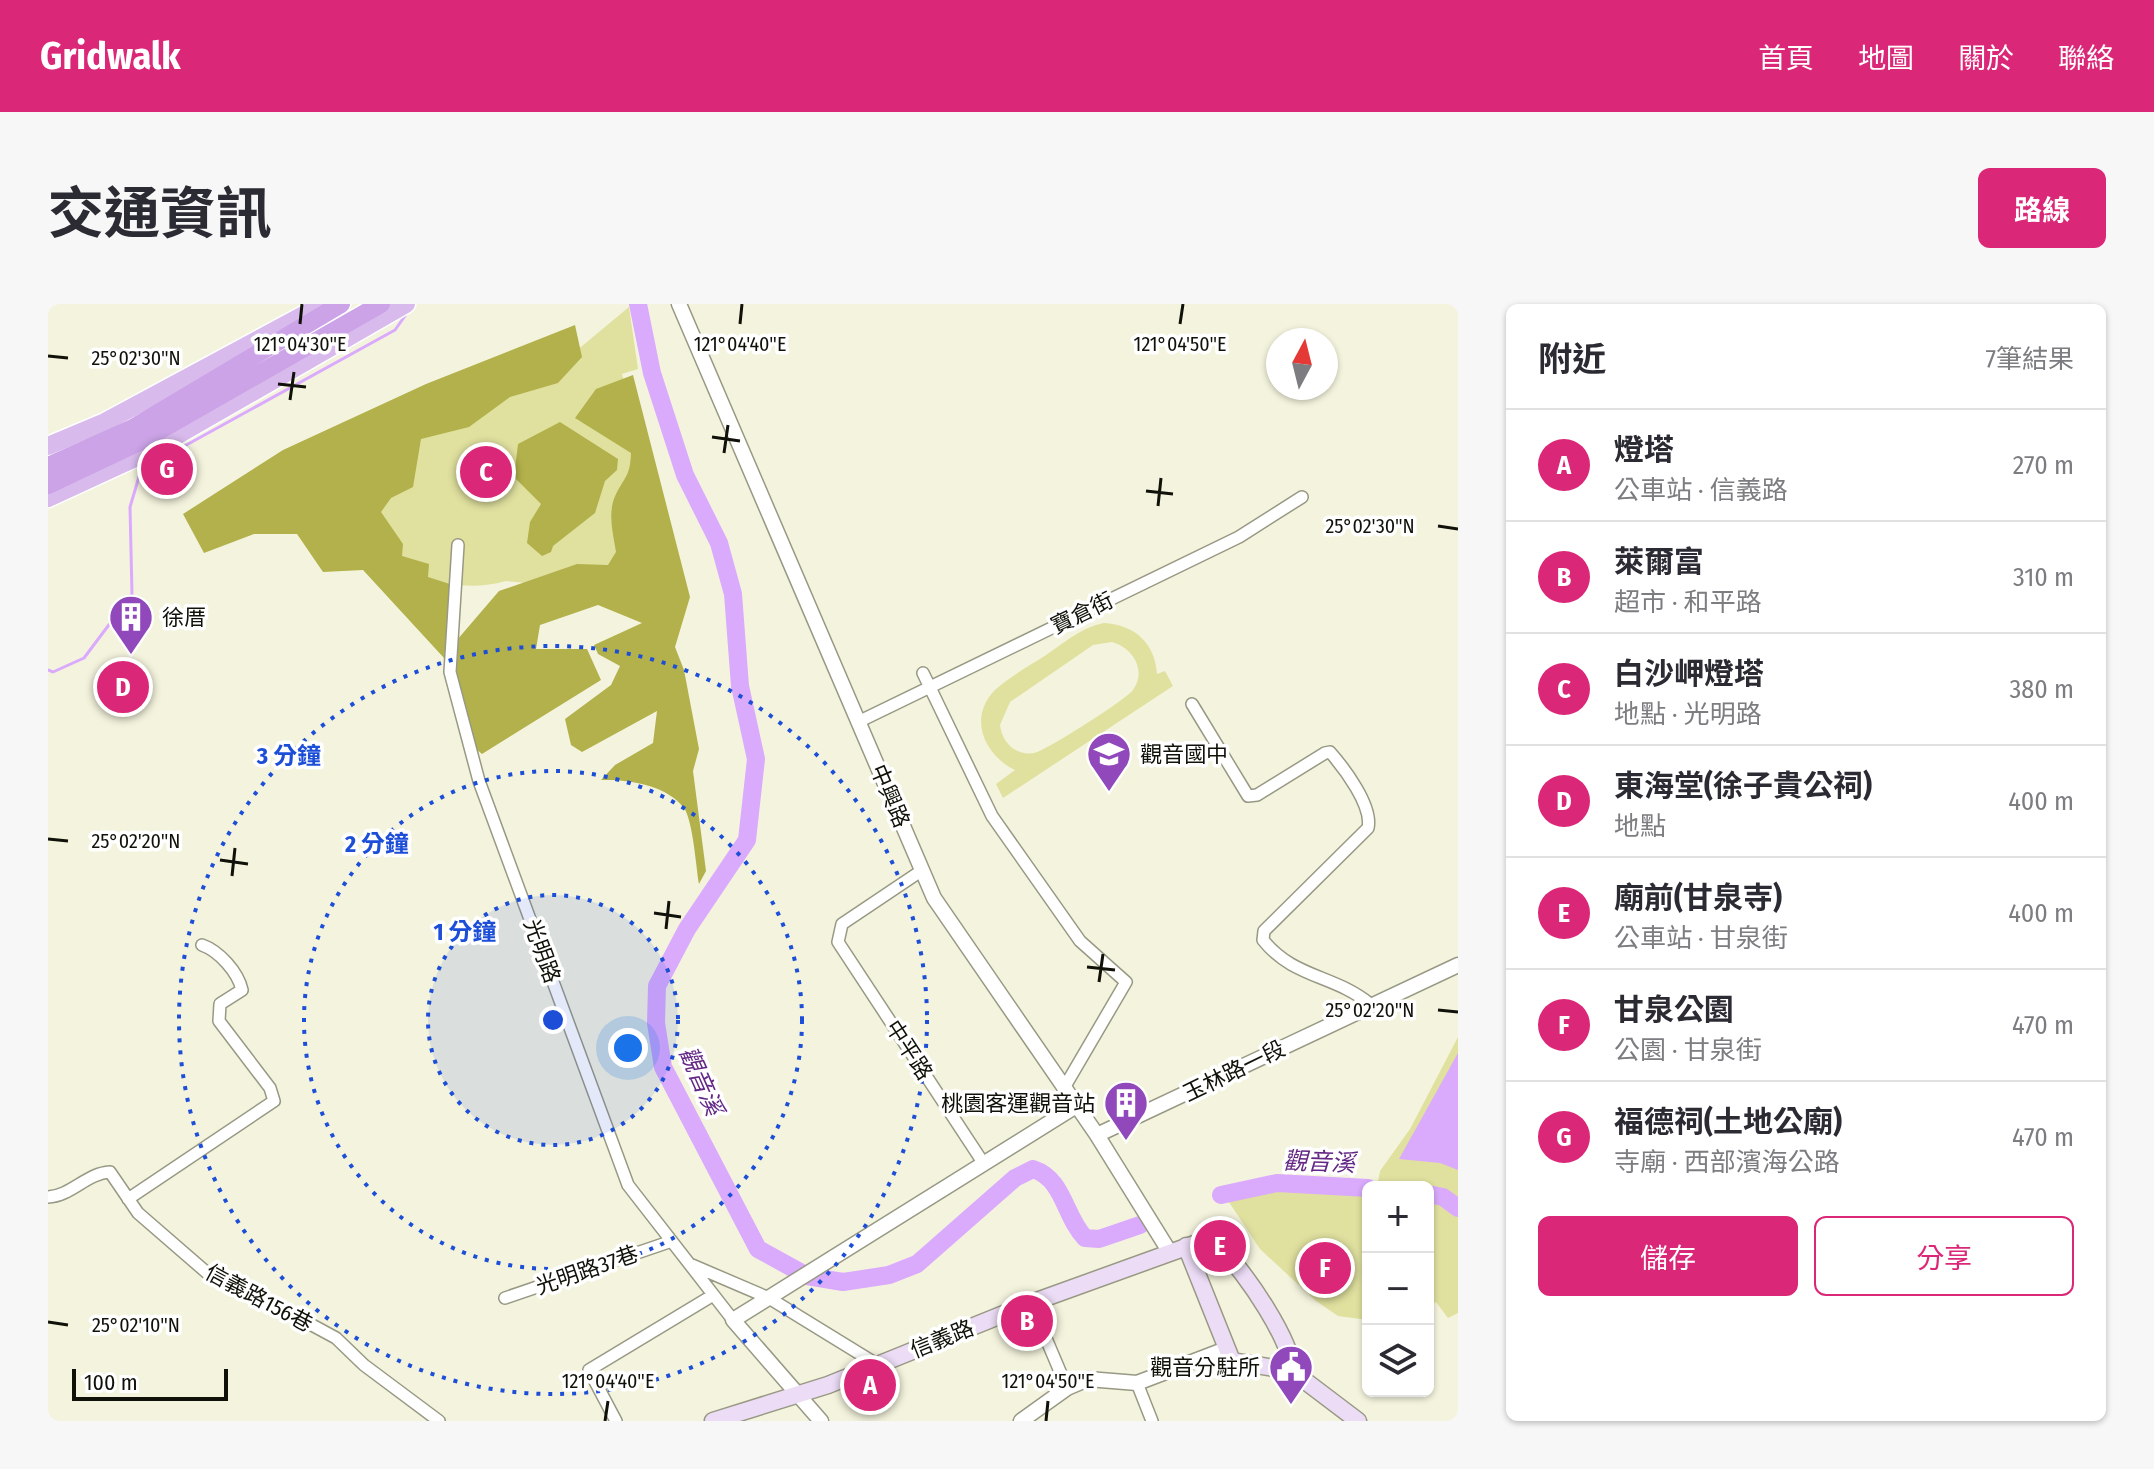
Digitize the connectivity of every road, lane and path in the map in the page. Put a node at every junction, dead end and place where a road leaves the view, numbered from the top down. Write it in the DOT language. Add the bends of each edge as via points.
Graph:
graph roads {
  1 [pos="324,304"];
  2 [pos="341,304"];
  3 [pos="381,304"];
  4 [pos="406,304"];
  5 [pos="679,304"];
  6 [pos="252,350"];
  7 [pos="275,374"];
  8 [pos="48,446"];
  9 [pos="48,466"];
  10 [pos="48,485"];
  11 [pos="1302,497"];
  12 [pos="48,498"];
  13 [pos="458,545"];
  14 [pos="923,673"];
  15 [pos="930,687"];
  16 [pos="1192,704"];
  17 [pos="858,722"];
  18 [pos="921,871"];
  19 [pos="202,945"];
  20 [pos="1458,965"];
  21 [pos="1370,1004"];
  22 [pos="1064,1088"];
  23 [pos="1076,1106"];
  24 [pos="1097,1135"];
  25 [pos="984,1164"];
  26 [pos="48,1197"];
  27 [pos="128,1199"];
  28 [pos="669,1242"];
  29 [pos="1186,1246"];
  30 [pos="1169,1251"];
  31 [pos="689,1264"];
  32 [pos="775,1294"];
  33 [pos="710,1297"];
  34 [pos="505,1298"];
  35 [pos="1031,1303"];
  36 [pos="733,1320"];
  37 [pos="1226,1349"];
  38 [pos="878,1365"];
  39 [pos="1292,1371"];
  40 [pos="1137,1383"];
  41 [pos="1067,1388"];
  42 [pos="796,1395"];
  43 [pos="439,1421"];
  44 [pos="616,1421"];
  45 [pos="713,1421"];
  46 [pos="821,1421"];
  47 [pos="1021,1421"];
  48 [pos="1152,1421"];
  49 [pos="1358,1421"];
  1 -- 6 [label="main road"];
  2 -- 6 [label="highway"];
  3 -- 7 [label="highway"];
  4 -- 7 [label="main road"];
  5 -- 17 [label="street, 中興路"];
  6 -- 8 [label="main road"];
  6 -- 9 [label="highway" via="133,428"];
  7 -- 10 [label="highway"];
  7 -- 12 [label="main road" via="150,451"];
  11 -- 15 [label="street, 寶倉街" via="1239,537"];
  13 -- 28 [label="street, 光明路" via="450,672 464,733 628,1185"];
  14 -- 15 [label="street"];
  15 -- 17 [label="street, 寶倉街"];
  15 -- 22 [label="street" via="992,816 1080,941 1126,982"];
  16 -- 21 [label="street" via="1248,796 1325,753 1340,762 1369,817 1368,828 1264,931 1263,940 1292,967 1353,989"];
  17 -- 18 [label="street, 中興路"];
  18 -- 22 [label="street, 中興路" via="934,898"];
  18 -- 25 [label="street, 中平路" via="842,924 838,942"];
  19 -- 27 [label="street" via="214,949 240,982 242,990 220,1004 219,1021 270,1088 274,1101"];
  20 -- 21 [label="street, 玉林路一段"];
  21 -- 24 [label="street, 玉林路一段"];
  22 -- 23 [label="street, 中興路"];
  23 -- 24 [label="street, 中興路"];
  23 -- 25 [label="street"];
  24 -- 30 [label="street, 中興路"];
  25 -- 32 [label="street"];
  26 -- 27 [label="street, 信義路156巷" via="106,1172"];
  27 -- 43 [label="street, 信義路156巷" via="165,1239 213,1278 336,1338"];
  28 -- 31 [label="street, 光明路"];
  28 -- 34 [label="street, 光明路37巷"];
  29 -- 30 [label="main road, 信義路"];
  29 -- 37 [label="main road"];
  29 -- 39 [label="main road" via="1200,1242 1224,1251 1273,1322"];
  30 -- 35 [label="main road, 信義路"];
  31 -- 32 [label="street"];
  31 -- 36 [label="street, 光明路"];
  32 -- 36 [label="street"];
  32 -- 38 [label="street"];
  33 -- 44 [label="street" via="589,1370"];
  35 -- 38 [label="main road, 信義路"];
  35 -- 41 [label="street"];
  36 -- 42 [label="street, 光明路"];
  37 -- 39 [label="main road" via="1235,1362"];
  37 -- 40 [label="street"];
  38 -- 42 [label="main road, 信義路"];
  39 -- 49 [label="main road"];
  40 -- 41 [label="street" via="1088,1379"];
  40 -- 48 [label="street"];
  41 -- 47 [label="street"];
  42 -- 45 [label="main road, 信義路"];
  42 -- 46 [label="street, 光明路"];
}
